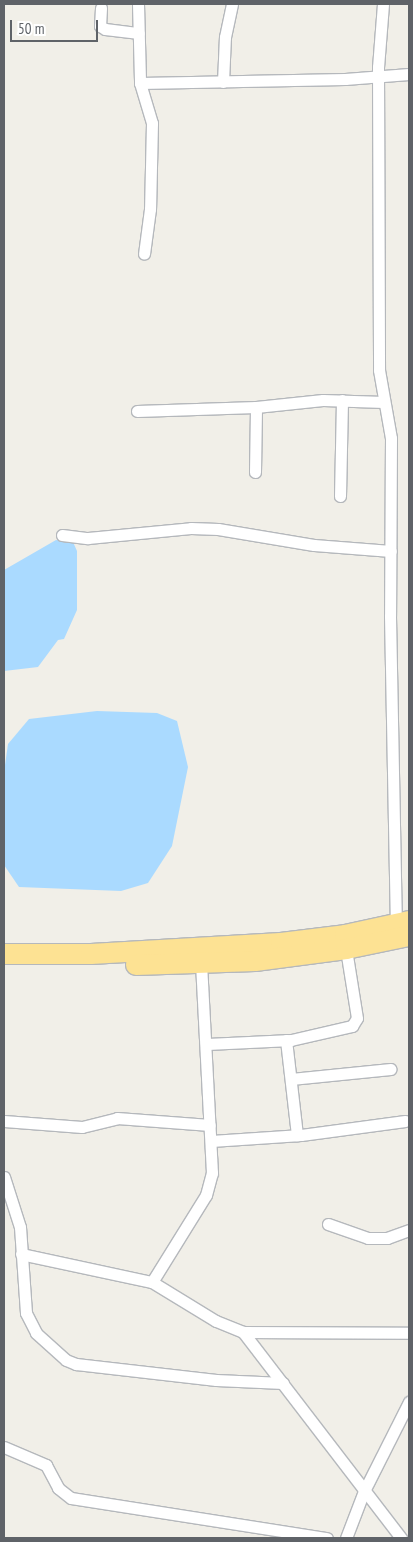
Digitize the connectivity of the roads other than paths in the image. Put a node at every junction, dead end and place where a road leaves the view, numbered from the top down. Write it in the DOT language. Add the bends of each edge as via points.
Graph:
graph roads {
  1 [pos="138,4"];
  2 [pos="232,4"];
  3 [pos="383,4"];
  4 [pos="101,8"];
  5 [pos="139,33"];
  6 [pos="409,74"];
  7 [pos="378,76"];
  8 [pos="223,82"];
  9 [pos="140,83"];
  10 [pos="144,254"];
  11 [pos="342,400"];
  12 [pos="384,402"];
  13 [pos="256,407"];
  14 [pos="137,411"];
  15 [pos="255,472"];
  16 [pos="340,496"];
  17 [pos="62,535"];
  18 [pos="391,551"];
  19 [pos="403,930"];
  20 [pos="346,949"];
  21 [pos="4,954"];
  22 [pos="201,964"];
  23 [pos="4,965"];
  24 [pos="286,1040"];
  25 [pos="207,1044"];
  26 [pos="391,1069"];
  27 [pos="291,1079"];
  28 [pos="4,1121"];
  29 [pos="405,1121"];
  30 [pos="210,1125"];
  31 [pos="297,1135"];
  32 [pos="211,1142"];
  33 [pos="4,1176"];
  34 [pos="328,1224"];
  35 [pos="409,1230"];
  36 [pos="21,1254"];
  37 [pos="152,1282"];
  38 [pos="243,1332"];
  39 [pos="409,1333"];
  40 [pos="283,1383"];
  41 [pos="409,1402"];
  42 [pos="4,1447"];
  43 [pos="364,1492"];
  44 [pos="327,1538"];
  45 [pos="346,1538"];
  46 [pos="401,1538"];
  1 -- 5 [label="street"];
  2 -- 8 [label="street" via="225,37"];
  3 -- 7 [label="street"];
  4 -- 5 [label="street" via="100,26"];
  5 -- 9 [label="street"];
  6 -- 7 [label="street"];
  7 -- 8 [label="street"];
  7 -- 12 [label="street" via="379,370"];
  8 -- 9 [label="street"];
  9 -- 10 [label="street" via="152,123 150,209"];
  11 -- 12 [label="street"];
  11 -- 13 [label="street"];
  11 -- 16 [label="street"];
  12 -- 18 [label="street" via="392,438"];
  13 -- 14 [label="street"];
  13 -- 15 [label="street"];
  17 -- 18 [label="street" via="88,538 190,528 218,529 323,546"];
  18 -- 19 [label="street" via="390,616"];
  19 -- 20 [label="highway"];
  19 -- 21 [label="highway" via="217,948"];
  20 -- 22 [label="highway"];
  20 -- 24 [label="street" via="356,1023 334,1031"];
  22 -- 23 [label="highway"];
  22 -- 25 [label="street"];
  24 -- 25 [label="street"];
  24 -- 27 [label="street"];
  25 -- 30 [label="street"];
  26 -- 27 [label="street"];
  27 -- 31 [label="street"];
  28 -- 30 [label="street" via="82,1128 118,1118"];
  29 -- 31 [label="street"];
  30 -- 32 [label="street"];
  31 -- 32 [label="street"];
  32 -- 37 [label="street" via="212,1173 206,1195"];
  33 -- 36 [label="street" via="16,1213"];
  34 -- 35 [label="street" via="368,1238 386,1238"];
  36 -- 37 [label="street"];
  36 -- 40 [label="street" via="23,1301 31,1325 66,1360 140,1372"];
  37 -- 38 [label="street" via="216,1321"];
  38 -- 39 [label="street"];
  38 -- 40 [label="street"];
  40 -- 43 [label="street"];
  41 -- 43 [label="street"];
  42 -- 44 [label="street" via="46,1465 58,1488 71,1498"];
  43 -- 45 [label="street"];
  43 -- 46 [label="street"];
}
